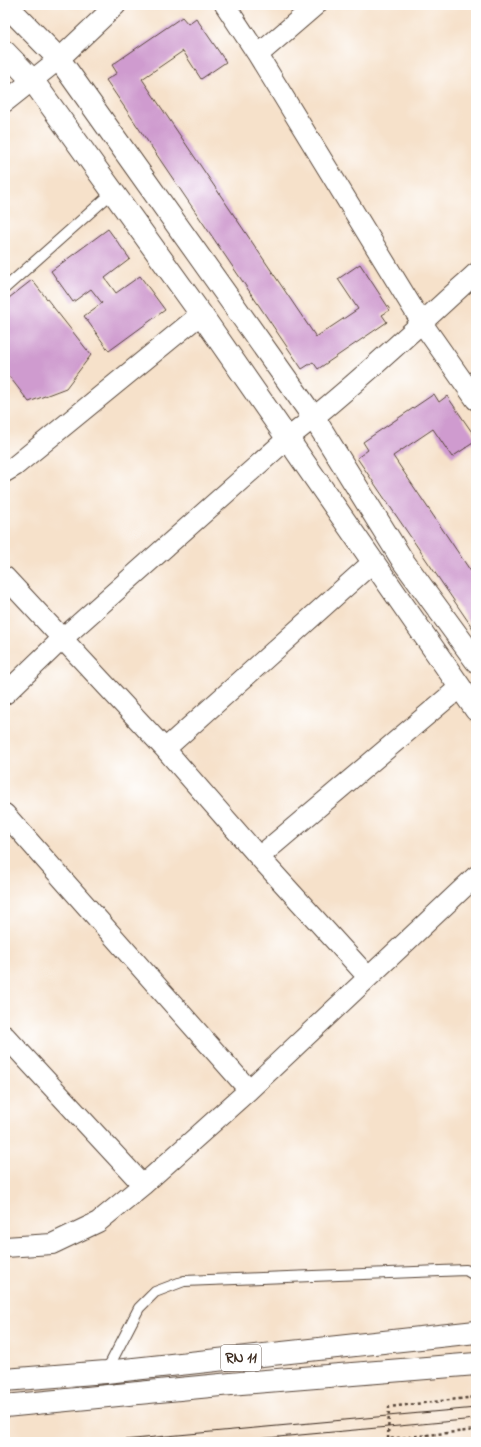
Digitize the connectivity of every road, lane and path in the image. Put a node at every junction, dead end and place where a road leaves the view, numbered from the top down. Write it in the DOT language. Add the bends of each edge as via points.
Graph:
graph roads {
  1 [pos="6,5"];
  2 [pos="116,5"];
  3 [pos="225,5"];
  4 [pos="316,5"];
  5 [pos="5,52"];
  6 [pos="258,55"];
  7 [pos="60,59"];
  8 [pos="33,80"];
  9 [pos="5,102"];
  10 [pos="112,192"];
  11 [pos="476,273"];
  12 [pos="5,288"];
  13 [pos="201,314"];
  14 [pos="422,323"];
  15 [pos="476,400"];
  16 [pos="314,418"];
  17 [pos="287,439"];
  18 [pos="5,472"];
  19 [pos="374,562"];
  20 [pos="5,577"];
  21 [pos="62,639"];
  22 [pos="476,661"];
  23 [pos="460,687"];
  24 [pos="5,694"];
  25 [pos="476,710"];
  26 [pos="165,749"];
  27 [pos="5,814"];
  28 [pos="260,857"];
  29 [pos="476,876"];
  30 [pos="368,977"];
  31 [pos="5,1036"];
  32 [pos="249,1090"];
  33 [pos="143,1185"];
  34 [pos="5,1247"];
  35 [pos="476,1276"];
  36 [pos="476,1332"];
  37 [pos="476,1364"];
  38 [pos="106,1372"];
  39 [pos="5,1380"];
  40 [pos="476,1397"];
  41 [pos="5,1406"];
  42 [pos="476,1430"];
  43 [pos="388,1440"];
  1 -- 7 [label="main road"];
  2 -- 7 [label="street"];
  3 -- 6 [label="street"];
  4 -- 6 [label="street"];
  5 -- 8 [label="main road"];
  6 -- 14 [label="street"];
  7 -- 8 [label="street"];
  7 -- 16 [label="main road"];
  8 -- 9 [label="street"];
  8 -- 10 [label="main road"];
  10 -- 12 [label="lane"];
  10 -- 13 [label="main road"];
  11 -- 14 [label="street"];
  13 -- 17 [label="main road"];
  13 -- 18 [label="street"];
  14 -- 15 [label="street"];
  14 -- 16 [label="street"];
  16 -- 17 [label="street"];
  16 -- 22 [label="main road" via="404,561"];
  17 -- 19 [label="main road"];
  17 -- 21 [label="street"];
  19 -- 23 [label="main road"];
  19 -- 26 [label="street"];
  20 -- 21 [label="street"];
  21 -- 24 [label="street"];
  21 -- 26 [label="street"];
  23 -- 25 [label="main road"];
  23 -- 28 [label="street"];
  26 -- 28 [label="street"];
  27 -- 32 [label="street"];
  28 -- 30 [label="street"];
  29 -- 30 [label="street"];
  30 -- 32 [label="street"];
  31 -- 33 [label="street"];
  32 -- 33 [label="street"];
  33 -- 34 [label="street" via="98,1222 52,1244"];
  35 -- 38 [label="lane" via="466,1270 184,1281 155,1292 139,1308"];
  36 -- 38 [label="main road, RN 11"];
  37 -- 41 [label="main road, RN 11"];
  38 -- 39 [label="main road, RN 11"];
  40 -- 43 [label="path" via="389,1407"];
  42 -- 43 [label="path"];
}
